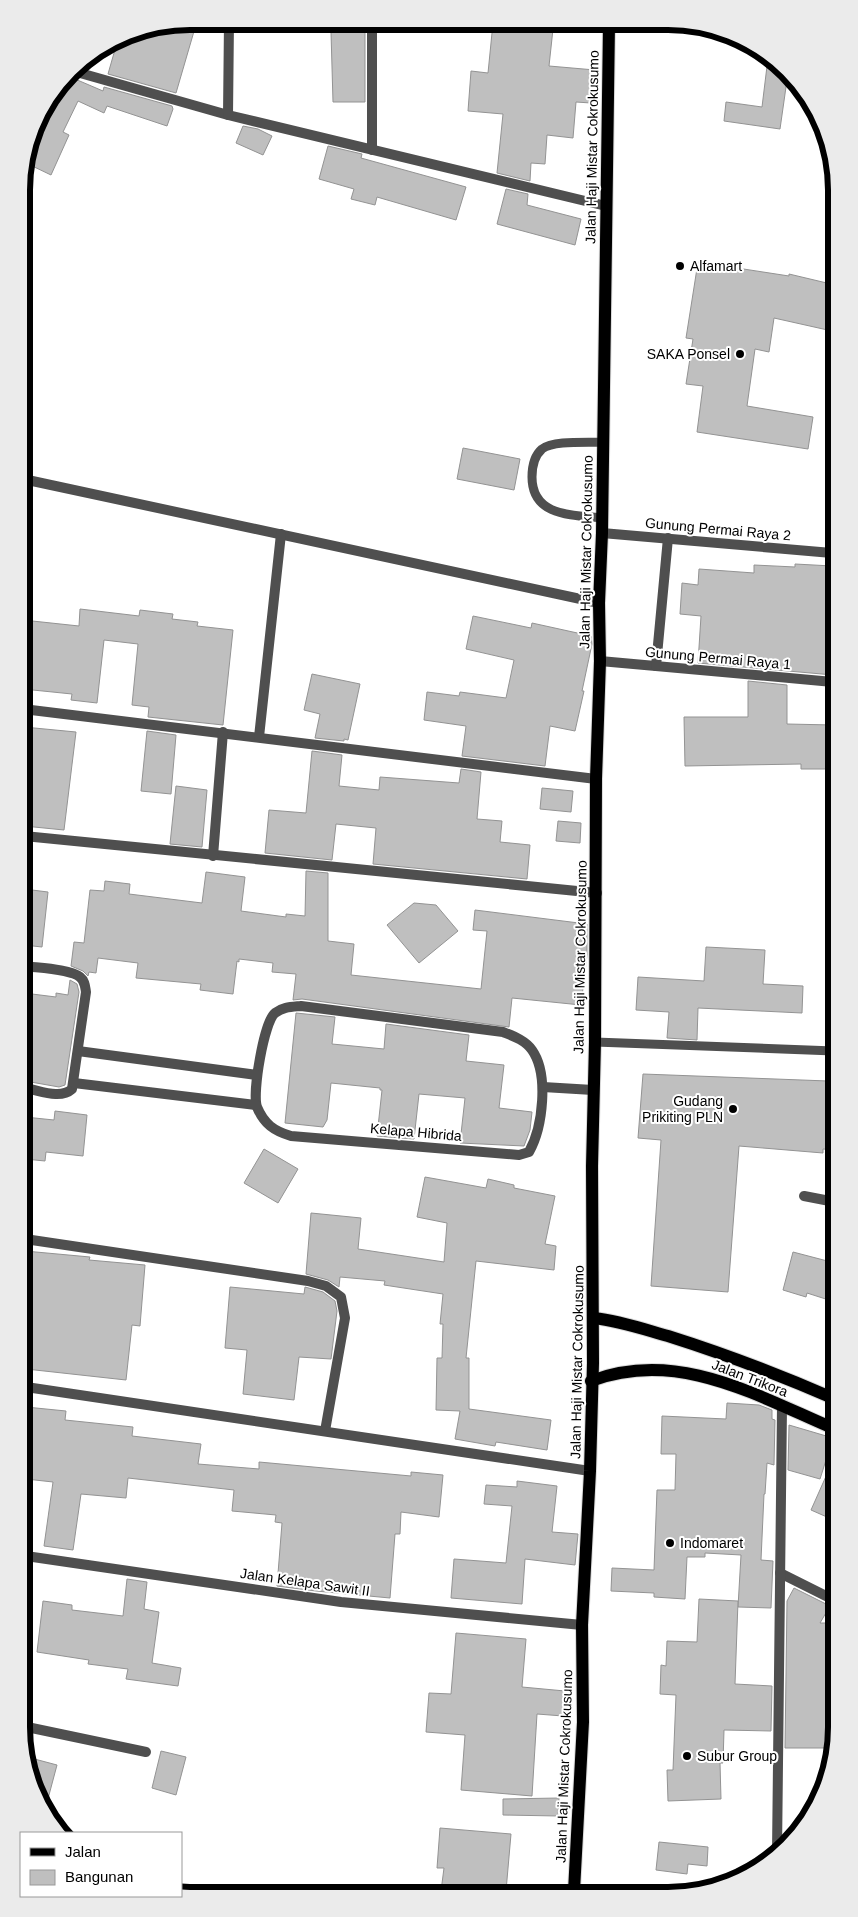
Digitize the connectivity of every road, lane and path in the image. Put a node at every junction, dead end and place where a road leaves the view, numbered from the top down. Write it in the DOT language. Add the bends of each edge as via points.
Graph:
graph roads {
  1 [pos="229,30"];
  2 [pos="372,30"];
  3 [pos="609,30"];
  4 [pos="81,73"];
  5 [pos="228,115"];
  6 [pos="372,150"];
  7 [pos="606,206"];
  8 [pos="603,442"];
  9 [pos="30,480"];
  10 [pos="602,518"];
  11 [pos="602,533"];
  12 [pos="281,534"];
  13 [pos="668,538"];
  14 [pos="828,553"];
  15 [pos="598,602"];
  16 [pos="600,661"];
  17 [pos="656,666"];
  18 [pos="828,682"];
  19 [pos="30,710"];
  20 [pos="224,732"];
  21 [pos="258,737"];
  22 [pos="596,779"];
  23 [pos="30,837"];
  24 [pos="213,856"];
  25 [pos="597,893"];
  26 [pos="30,967"];
  27 [pos="595,1042"];
  28 [pos="78,1051"];
  29 [pos="828,1051"];
  30 [pos="257,1075"];
  31 [pos="74,1083"];
  32 [pos="543,1087"];
  33 [pos="30,1089"];
  34 [pos="593,1090"];
  35 [pos="256,1105"];
  36 [pos="804,1196"];
  37 [pos="828,1201"];
  38 [pos="30,1240"];
  39 [pos="594,1318"];
  40 [pos="592,1381"];
  41 [pos="30,1388"];
  42 [pos="828,1396"];
  43 [pos="782,1406"];
  44 [pos="828,1426"];
  45 [pos="326,1431"];
  46 [pos="590,1471"];
  47 [pos="30,1557"];
  48 [pos="780,1573"];
  49 [pos="828,1598"];
  50 [pos="582,1625"];
  51 [pos="30,1728"];
  52 [pos="146,1752"];
  53 [pos="777,1844"];
  54 [pos="574,1887"];
  1 -- 5 [label="street"];
  2 -- 6 [label="street"];
  3 -- 7 [label="main road, Jalan Haji Mistar Cokrokusumo"];
  4 -- 5 [label="street"];
  5 -- 6 [label="street"];
  6 -- 7 [label="street"];
  7 -- 8 [label="main road, Jalan Haji Mistar Cokrokusumo"];
  8 -- 10 [label="main road, Jalan Haji Mistar Cokrokusumo"];
  8 -- 10 [label="lane" via="552,445 542,449 532,467 535,496 546,508 558,513"];
  9 -- 12 [label="street"];
  10 -- 11 [label="main road, Jalan Haji Mistar Cokrokusumo"];
  11 -- 13 [label="street, Gunung Permai Raya 2"];
  11 -- 15 [label="main road, Jalan Haji Mistar Cokrokusumo"];
  12 -- 15 [label="street"];
  12 -- 21 [label="street"];
  13 -- 14 [label="street, Gunung Permai Raya 2"];
  13 -- 17 [label="street"];
  15 -- 16 [label="main road, Jalan Haji Mistar Cokrokusumo"];
  16 -- 17 [label="street, Gunung Permai Raya 1"];
  16 -- 22 [label="main road, Jalan Haji Mistar Cokrokusumo"];
  17 -- 18 [label="street, Gunung Permai Raya 1"];
  19 -- 20 [label="street"];
  20 -- 21 [label="street"];
  20 -- 24 [label="street"];
  21 -- 22 [label="street"];
  22 -- 25 [label="main road, Jalan Haji Mistar Cokrokusumo"];
  23 -- 24 [label="street"];
  24 -- 25 [label="street"];
  25 -- 27 [label="main road, Jalan Haji Mistar Cokrokusumo"];
  26 -- 28 [label="street" via="66,972 79,976 85,982"];
  27 -- 29 [label="lane"];
  27 -- 34 [label="main road, Jalan Haji Mistar Cokrokusumo"];
  28 -- 30 [label="street"];
  28 -- 31 [label="street"];
  30 -- 32 [label="street" via="273,1014 301,1006 503,1032 532,1049 540,1066"];
  30 -- 35 [label="street"];
  31 -- 33 [label="street" via="72,1089 60,1095"];
  31 -- 35 [label="street"];
  32 -- 34 [label="street"];
  32 -- 35 [label="street, Kelapa Hibrida" via="534,1143 529,1152 518,1155 291,1136 268,1126"];
  34 -- 39 [label="main road, Jalan Haji Mistar Cokrokusumo"];
  36 -- 37 [label="street"];
  38 -- 45 [label="street" via="326,1286 341,1297 345,1318"];
  39 -- 40 [label="main road, Jalan Haji Mistar Cokrokusumo"];
  39 -- 42 [label="main road, Jalan Trikora" via="694,1344"];
  40 -- 43 [label="main road, Jalan Trikora" via="610,1374 644,1369 672,1370 707,1376"];
  40 -- 46 [label="main road, Jalan Haji Mistar Cokrokusumo"];
  41 -- 45 [label="street"];
  43 -- 44 [label="main road, Jalan Trikora"];
  43 -- 48 [label="street"];
  45 -- 46 [label="street"];
  46 -- 50 [label="main road, Jalan Haji Mistar Cokrokusumo"];
  47 -- 50 [label="street, Jalan Kelapa Sawit II" via="341,1602"];
  48 -- 49 [label="street"];
  48 -- 53 [label="street"];
  50 -- 54 [label="main road, Jalan Haji Mistar Cokrokusumo" via="583,1722"];
  51 -- 52 [label="street"];
}
